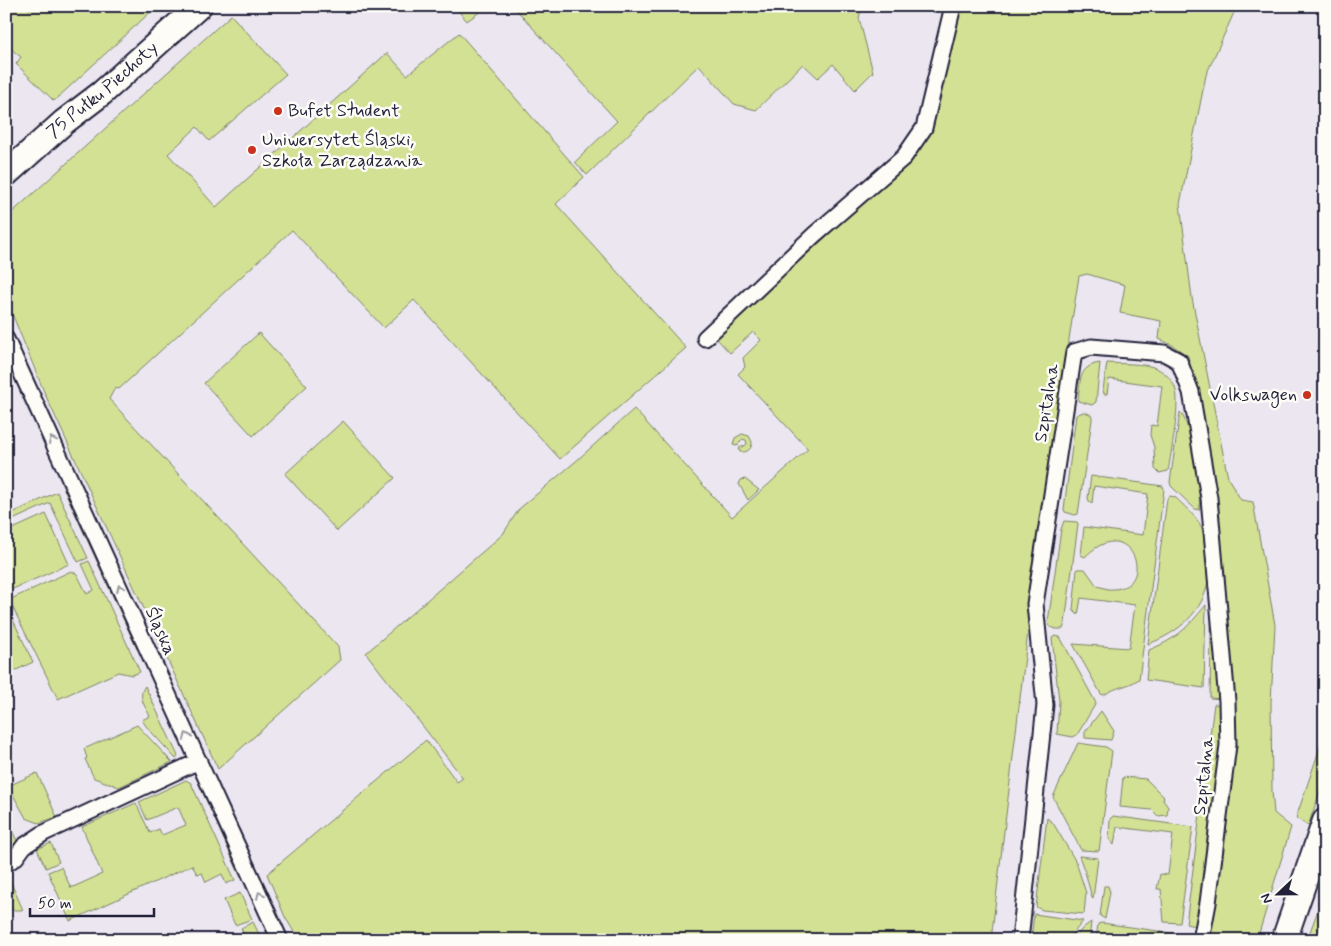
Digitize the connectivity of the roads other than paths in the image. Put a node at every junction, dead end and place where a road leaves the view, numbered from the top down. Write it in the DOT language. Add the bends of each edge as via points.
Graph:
graph roads {
  1 [pos="199,6"];
  2 [pos="953,6"];
  3 [pos="6,174"];
  4 [pos="705,338"];
  5 [pos="6,339"];
  6 [pos="198,761"];
  7 [pos="1325,821"];
  8 [pos="6,864"];
  9 [pos="280,940"];
  10 [pos="1020,940"];
  11 [pos="1201,940"];
  12 [pos="1284,940"];
  1 -- 3 [label="main road, 75 Pułku Piechoty"];
  2 -- 4 [label="street" via="924,128 904,157 814,235"];
  6 -- 5 [label="street, Śląska, one-way"];
  6 -- 8 [label="street" via="44,833 24,846"];
  9 -- 6 [label="street, Śląska, one-way"];
  7 -- 12 [label="main road"];
  10 -- 11 [label="street, Szpitalna" via="1045,705 1035,604 1074,352 1090,347 1164,353 1179,361 1191,392 1210,498 1228,745"];
}
